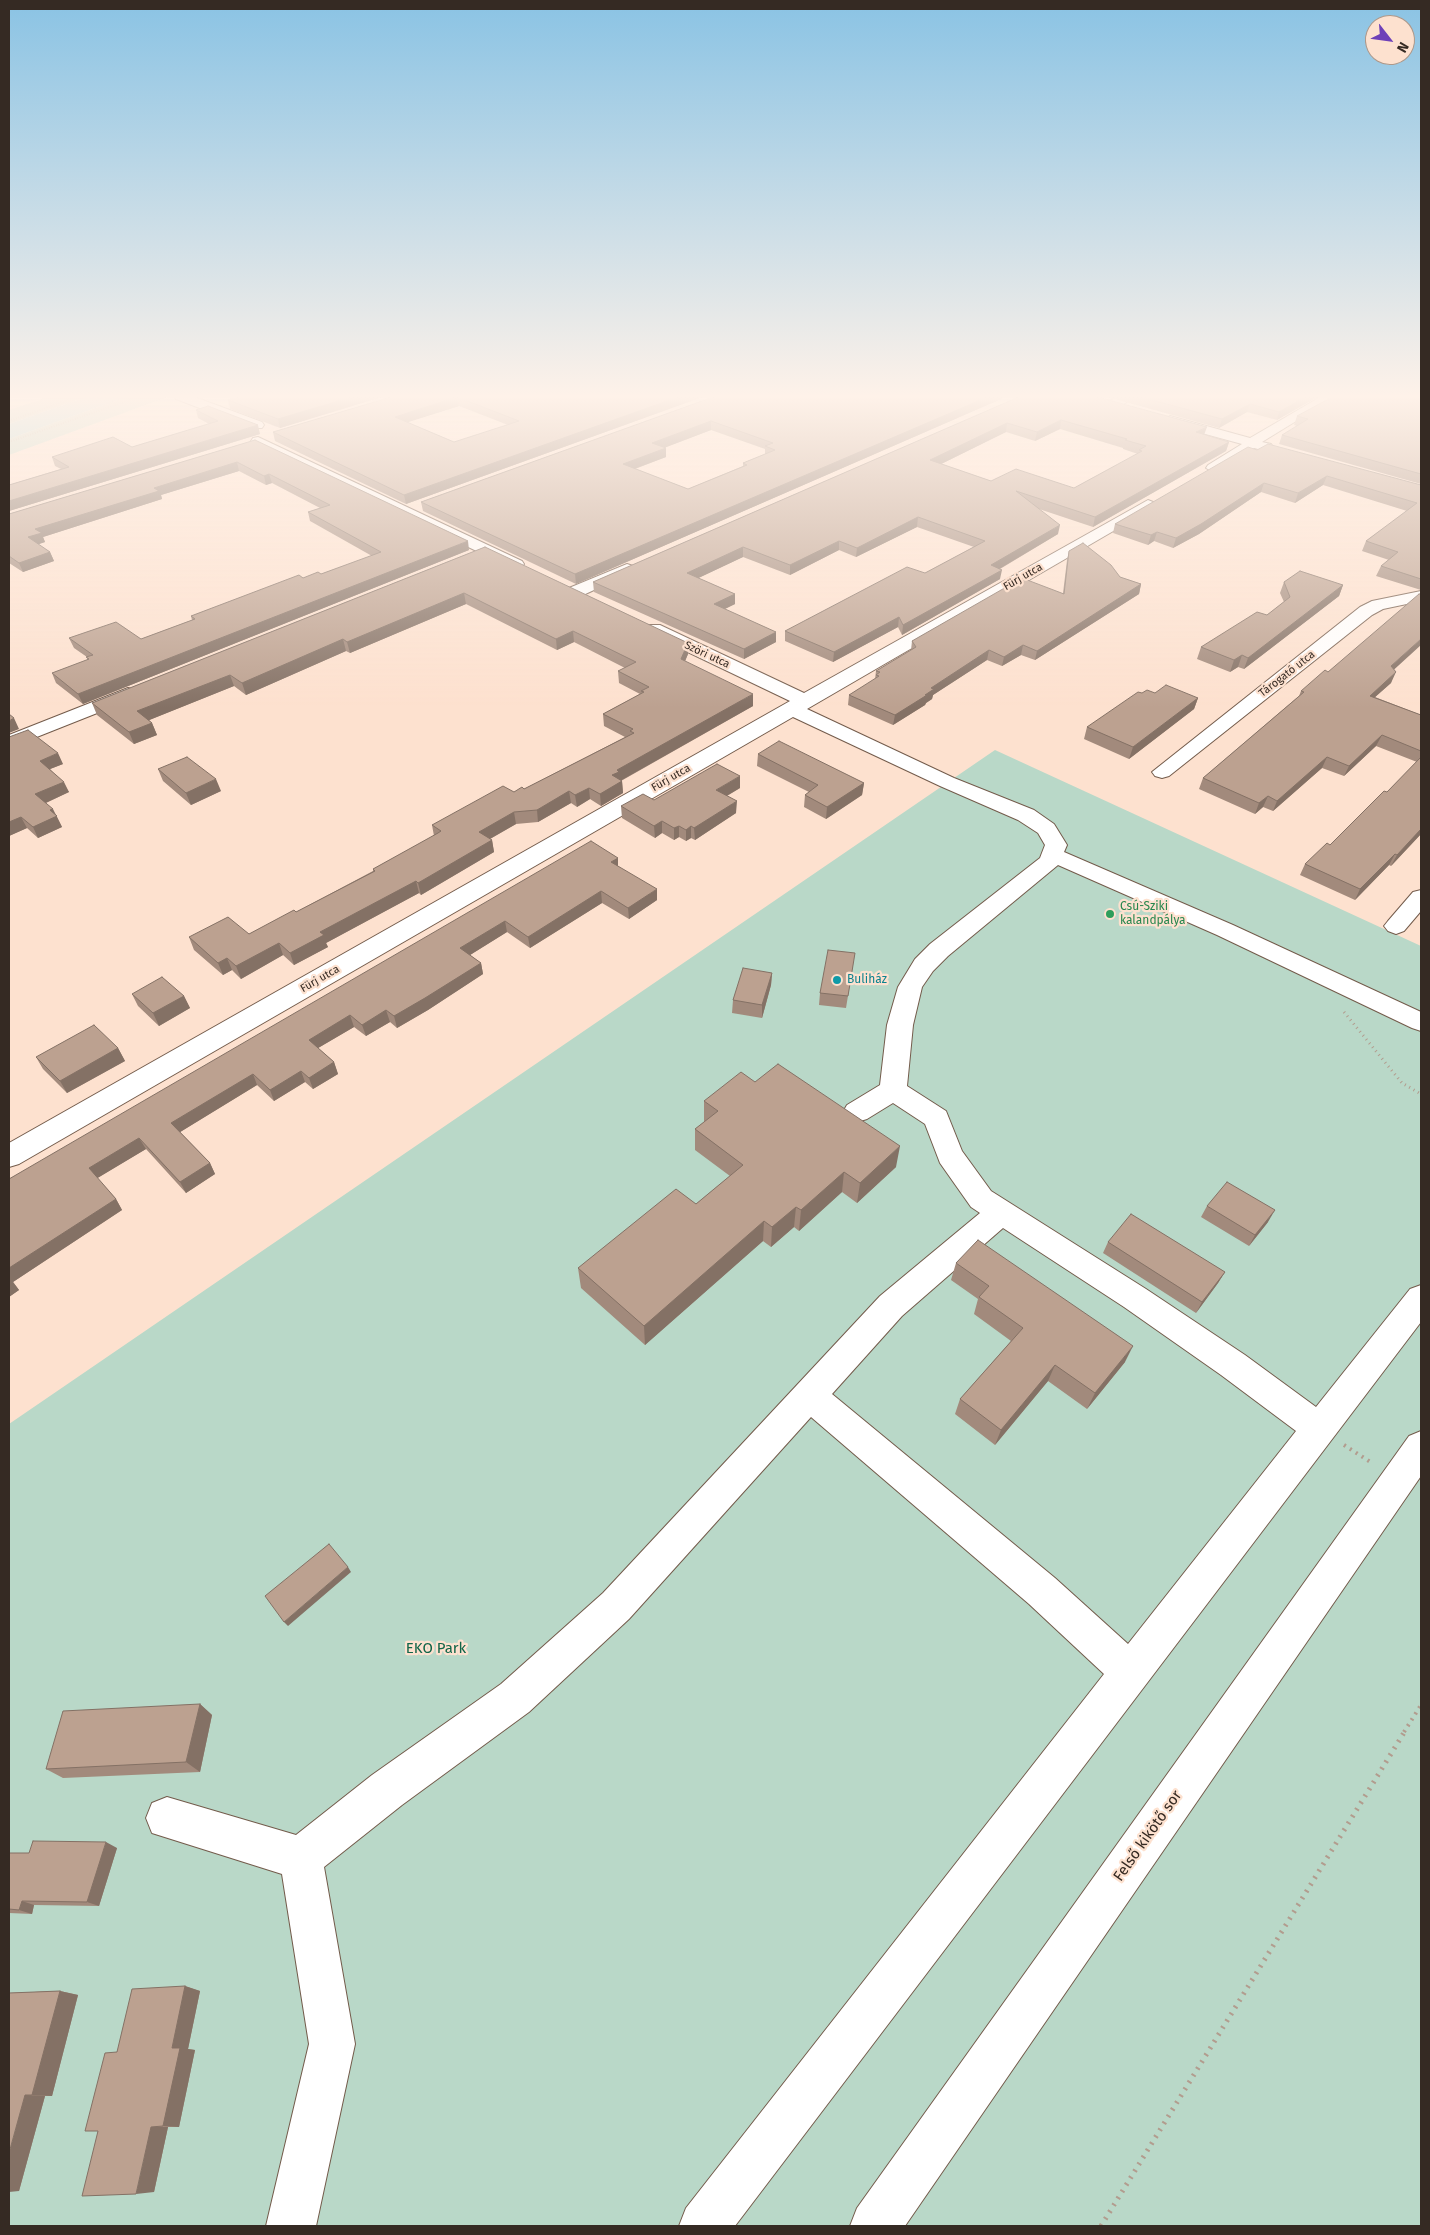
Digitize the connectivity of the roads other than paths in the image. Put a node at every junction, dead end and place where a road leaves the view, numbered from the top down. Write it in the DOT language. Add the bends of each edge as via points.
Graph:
graph roads {
  1 [pos="385,500"];
  2 [pos="1156,500"];
  3 [pos="424,504"];
  4 [pos="405,511"];
  5 [pos="487,550"];
  6 [pos="469,557"];
  7 [pos="639,564"];
  8 [pos="531,571"];
  9 [pos="558,583"];
  10 [pos="576,592"];
  11 [pos="1421,596"];
  12 [pos="593,600"];
  13 [pos="637,621"];
  14 [pos="140,689"];
  15 [pos="799,705"];
  16 [pos="9,742"];
  17 [pos="1162,772"];
  18 [pos="1052,855"];
  19 [pos="1421,897"];
  20 [pos="1396,926"];
  21 [pos="1421,1022"];
  22 [pos="893,1090"];
  23 [pos="856,1112"];
  24 [pos="9,1156"];
  25 [pos="1001,1213"];
  26 [pos="1421,1298"];
  27 [pos="810,1396"];
  28 [pos="1320,1430"];
  29 [pos="1421,1447"];
  30 [pos="1130,1672"];
  31 [pos="167,1818"];
  32 [pos="301,1858"];
  33 [pos="291,2226"];
  34 [pos="704,2226"];
  35 [pos="874,2226"];
  1 -- 4 [label="street"];
  2 -- 15 [label="street, Fürj utca"];
  3 -- 4 [label="street"];
  4 -- 5 [label="street"];
  5 -- 6 [label="street"];
  5 -- 8 [label="street"];
  7 -- 10 [label="street"];
  9 -- 10 [label="street"];
  10 -- 12 [label="street"];
  11 -- 17 [label="street, Tárogató utca" via="1378,605 1366,611"];
  13 -- 15 [label="street, Szöri utca"];
  14 -- 16 [label="street"];
  15 -- 18 [label="street, Szöri utca" via="947,782 1026,815 1046,828 1056,845"];
  15 -- 24 [label="street, Fürj utca"];
  18 -- 21 [label="street" via="1112,879"];
  18 -- 22 [label="street" via="1050,861 924,965 910,987 900,1025"];
  19 -- 20 [label="street"];
  22 -- 23 [label="street"];
  22 -- 25 [label="street" via="936,1118 950,1155 980,1199"];
  25 -- 27 [label="street" via="891,1306"];
  25 -- 28 [label="street" via="1234,1365"];
  26 -- 28 [label="street"];
  27 -- 30 [label="street" via="952,1513"];
  27 -- 32 [label="street" via="616,1606 515,1698 387,1790"];
  28 -- 30 [label="street"];
  29 -- 35 [label="street, Felső kikötő sor"];
  30 -- 34 [label="street"];
  31 -- 32 [label="street"];
  32 -- 33 [label="street" via="332,2044"];
}
